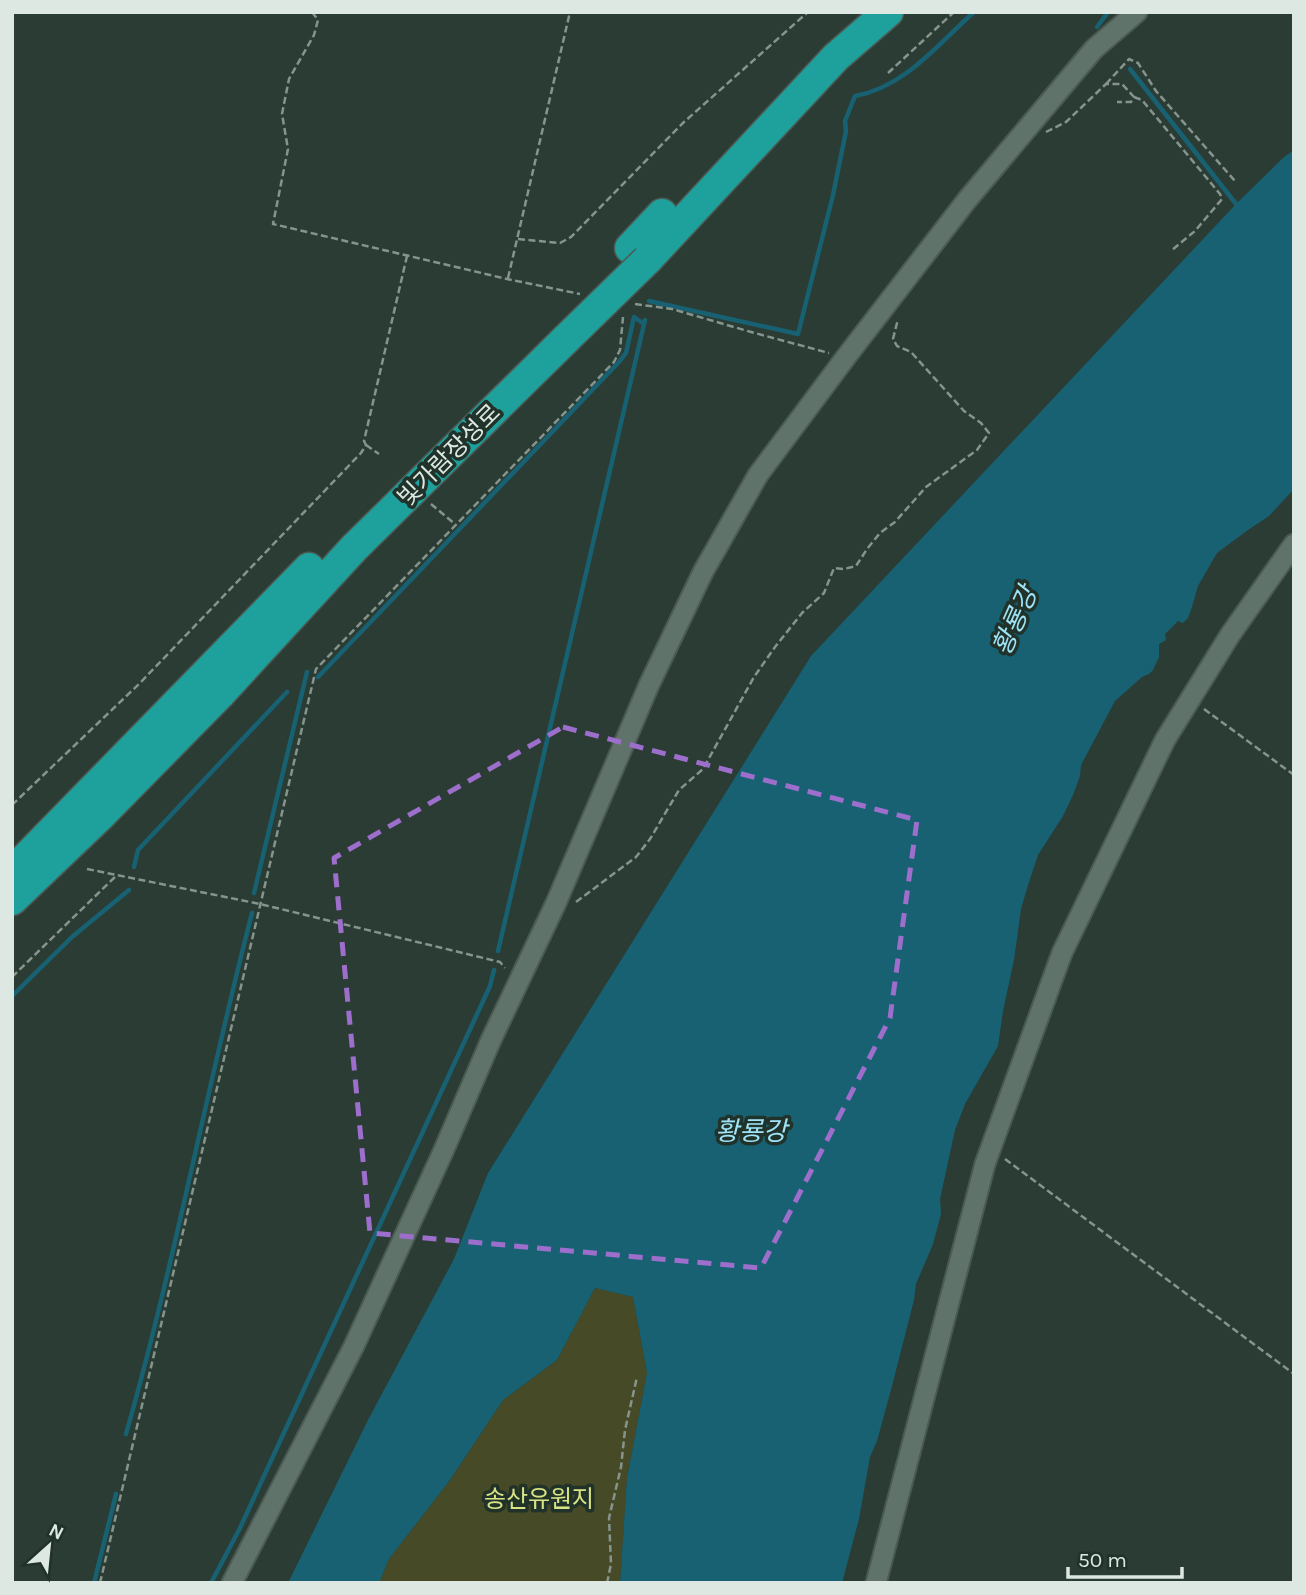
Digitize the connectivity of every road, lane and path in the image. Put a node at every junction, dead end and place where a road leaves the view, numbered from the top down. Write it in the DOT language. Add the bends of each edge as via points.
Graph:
graph roads {
  1 [pos="312,12"];
  2 [pos="570,12"];
  3 [pos="808,12"];
  4 [pos="862,12"];
  5 [pos="888,12"];
  6 [pos="954,12"];
  7 [pos="1137,12"];
  8 [pos="888,73"];
  9 [pos="1106,84"];
  10 [pos="1134,97"];
  11 [pos="1117,102"];
  12 [pos="1022,135"];
  13 [pos="1235,181"];
  14 [pos="518,239"];
  15 [pos="1172,250"];
  16 [pos="638,254"];
  17 [pos="407,256"];
  18 [pos="507,279"];
  19 [pos="586,295"];
  20 [pos="892,297"];
  21 [pos="625,303"];
  22 [pos="623,313"];
  23 [pos="558,334"];
  24 [pos="846,357"];
  25 [pos="366,446"];
  26 [pos="379,454"];
  27 [pos="431,504"];
  28 [pos="456,524"];
  29 [pos="1294,544"];
  30 [pos="1190,699"];
  31 [pos="1294,775"];
  32 [pos="12,805"];
  33 [pos="88,869"];
  34 [pos="12,873"];
  35 [pos="117,875"];
  36 [pos="12,900"];
  37 [pos="260,904"];
  38 [pos="556,904"];
  39 [pos="505,969"];
  40 [pos="12,978"];
  41 [pos="991,1149"];
  42 [pos="1294,1374"];
  43 [pos="637,1377"];
  44 [pos="100,1583"];
  45 [pos="232,1583"];
  46 [pos="607,1583"];
  47 [pos="876,1583"];
  1 -- 17 [label="path" via="318,20 314,36 289,79 282,114 288,149 273,223"];
  2 -- 14 [label="path"];
  3 -- 14 [label="path" via="684,122 571,237 560,243"];
  4 -- 16 [label="highway, 빛가람장성로" via="774,99"];
  5 -- 16 [label="highway, 빛가람장성로" via="836,57"];
  6 -- 8 [label="path"];
  7 -- 12 [label="street" via="1094,49"];
  9 -- 10 [label="path" via="1122,84"];
  9 -- 12 [label="path" via="1066,122 1050,131"];
  9 -- 13 [label="path" via="1129,59 1138,63 1156,91"];
  10 -- 11 [label="path" via="1131,102"];
  10 -- 15 [label="path" via="1142,100 1222,199"];
  12 -- 20 [label="street"];
  14 -- 18 [label="path"];
  16 -- 23 [label="highway, 빛가람장성로, bridge"];
  17 -- 18 [label="path"];
  17 -- 25 [label="path"];
  18 -- 19 [label="path"];
  20 -- 24 [label="street"];
  20 -- 38 [label="path" via="900,307 893,339 897,346 911,352 989,433 977,450 926,487 880,533 856,566 834,568 824,593 768,657 703,769 679,790 636,857 566,908"];
  21 -- 24 [label="path" via="672,309"];
  22 -- 28 [label="path" via="620,350 614,362"];
  23 -- 34 [label="highway, 빛가람장성로" via="422,453"];
  23 -- 36 [label="highway, 빛가람장성로" via="219,695"];
  24 -- 38 [label="street" via="758,475 703,572 649,685"];
  25 -- 26 [label="path"];
  25 -- 32 [label="path" via="139,684"];
  27 -- 28 [label="path"];
  28 -- 37 [label="path" via="316,669"];
  29 -- 30 [label="street"];
  30 -- 31 [label="path"];
  30 -- 41 [label="street" via="1165,740 1062,953"];
  33 -- 35 [label="path"];
  35 -- 37 [label="path"];
  35 -- 40 [label="path"];
  37 -- 39 [label="path" via="500,962"];
  37 -- 44 [label="path"];
  38 -- 45 [label="street" via="354,1346"];
  41 -- 42 [label="path"];
  41 -- 47 [label="street"];
  43 -- 46 [label="path" via="609,1518"];
}
